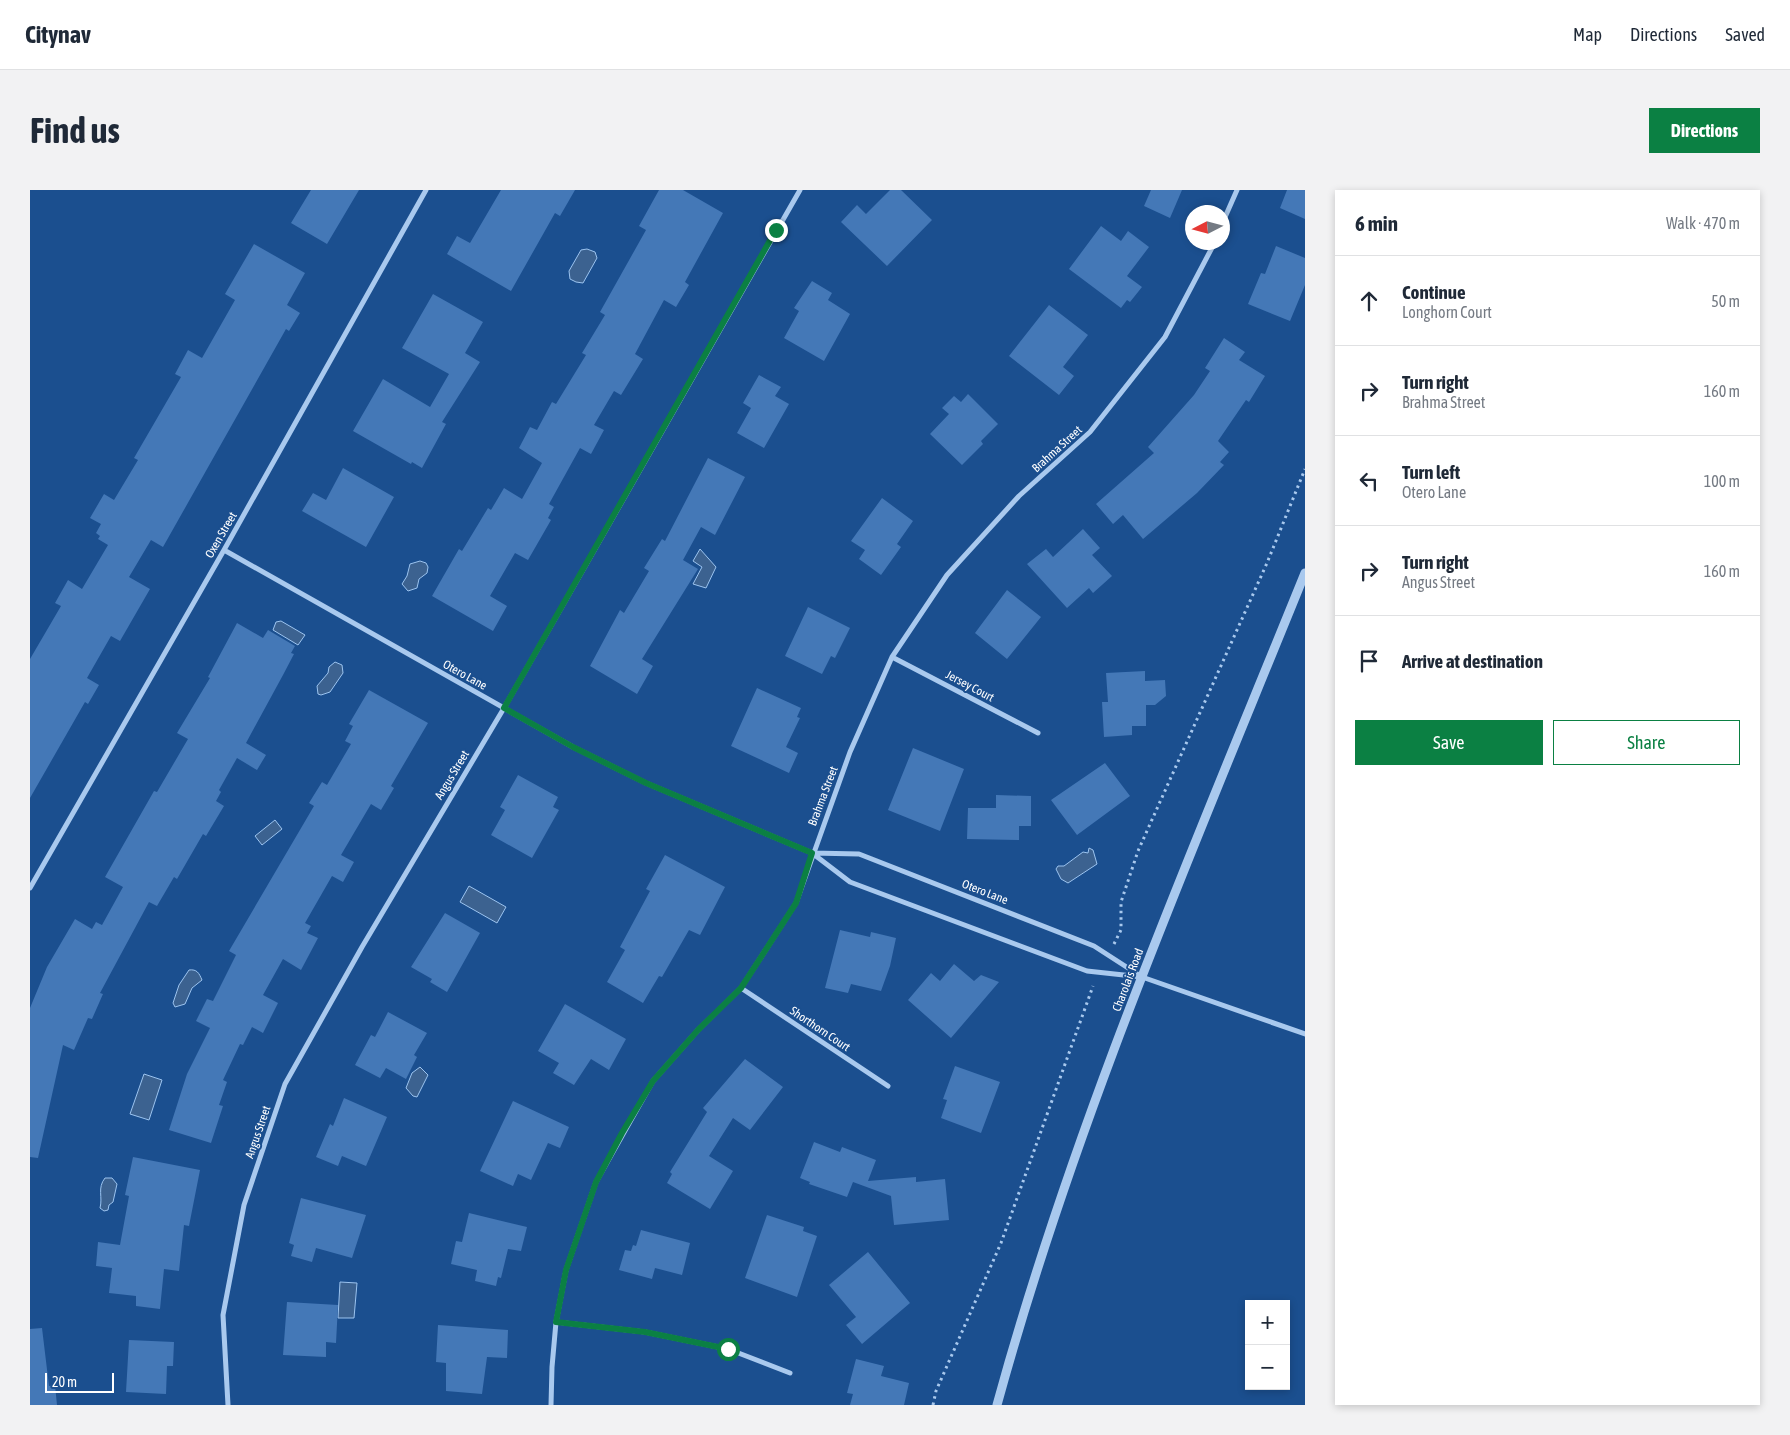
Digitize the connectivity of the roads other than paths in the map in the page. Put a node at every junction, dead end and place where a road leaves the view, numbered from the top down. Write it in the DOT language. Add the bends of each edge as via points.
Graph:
graph roads {
  1 [pos="426,190"];
  2 [pos="800,190"];
  3 [pos="1237,190"];
  4 [pos="1230,206"];
  5 [pos="1211,250"];
  6 [pos="224,550"];
  7 [pos="1305,573"];
  8 [pos="892,657"];
  9 [pos="504,708"];
  10 [pos="1038,733"];
  11 [pos="812,853"];
  12 [pos="30,888"];
  13 [pos="1142,977"];
  14 [pos="741,988"];
  15 [pos="1305,1034"];
  16 [pos="888,1086"];
  17 [pos="556,1322"];
  18 [pos="790,1373"];
  19 [pos="228,1405"];
  20 [pos="551,1405"];
  21 [pos="997,1405"];
  1 -- 6 [label="street, Oxen Street"];
  2 -- 9 [label="street, Angus Street"];
  3 -- 4 [label="street"];
  5 -- 8 [label="street, Brahma Street" via="1166,337 1090,432 1020,496 947,574"];
  6 -- 9 [label="street, Otero Lane"];
  6 -- 12 [label="street, Oxen Street"];
  7 -- 13 [label="street, Charolais Road"];
  8 -- 10 [label="street, Jersey Court"];
  8 -- 11 [label="street, Brahma Street" via="850,752"];
  9 -- 11 [label="street, Otero Lane" via="646,783"];
  9 -- 19 [label="street, Angus Street" via="285,1084 244,1206 223,1315"];
  11 -- 13 [label="street, Otero Lane" via="850,882 1088,971"];
  11 -- 13 [label="street, Otero Lane" via="859,854 1094,946"];
  11 -- 14 [label="street, Brahma Street" via="796,903"];
  13 -- 15 [label="street, Otero Lane"];
  13 -- 21 [label="street, Charolais Road" via="1081,1140 1019,1324"];
  14 -- 16 [label="street, Shorthorn Court"];
  14 -- 17 [label="street, Brahma Street" via="653,1081 622,1133 596,1182 566,1270"];
  17 -- 18 [label="street" via="645,1332 728,1349"];
  17 -- 20 [label="street, Brahma Street"];
}
